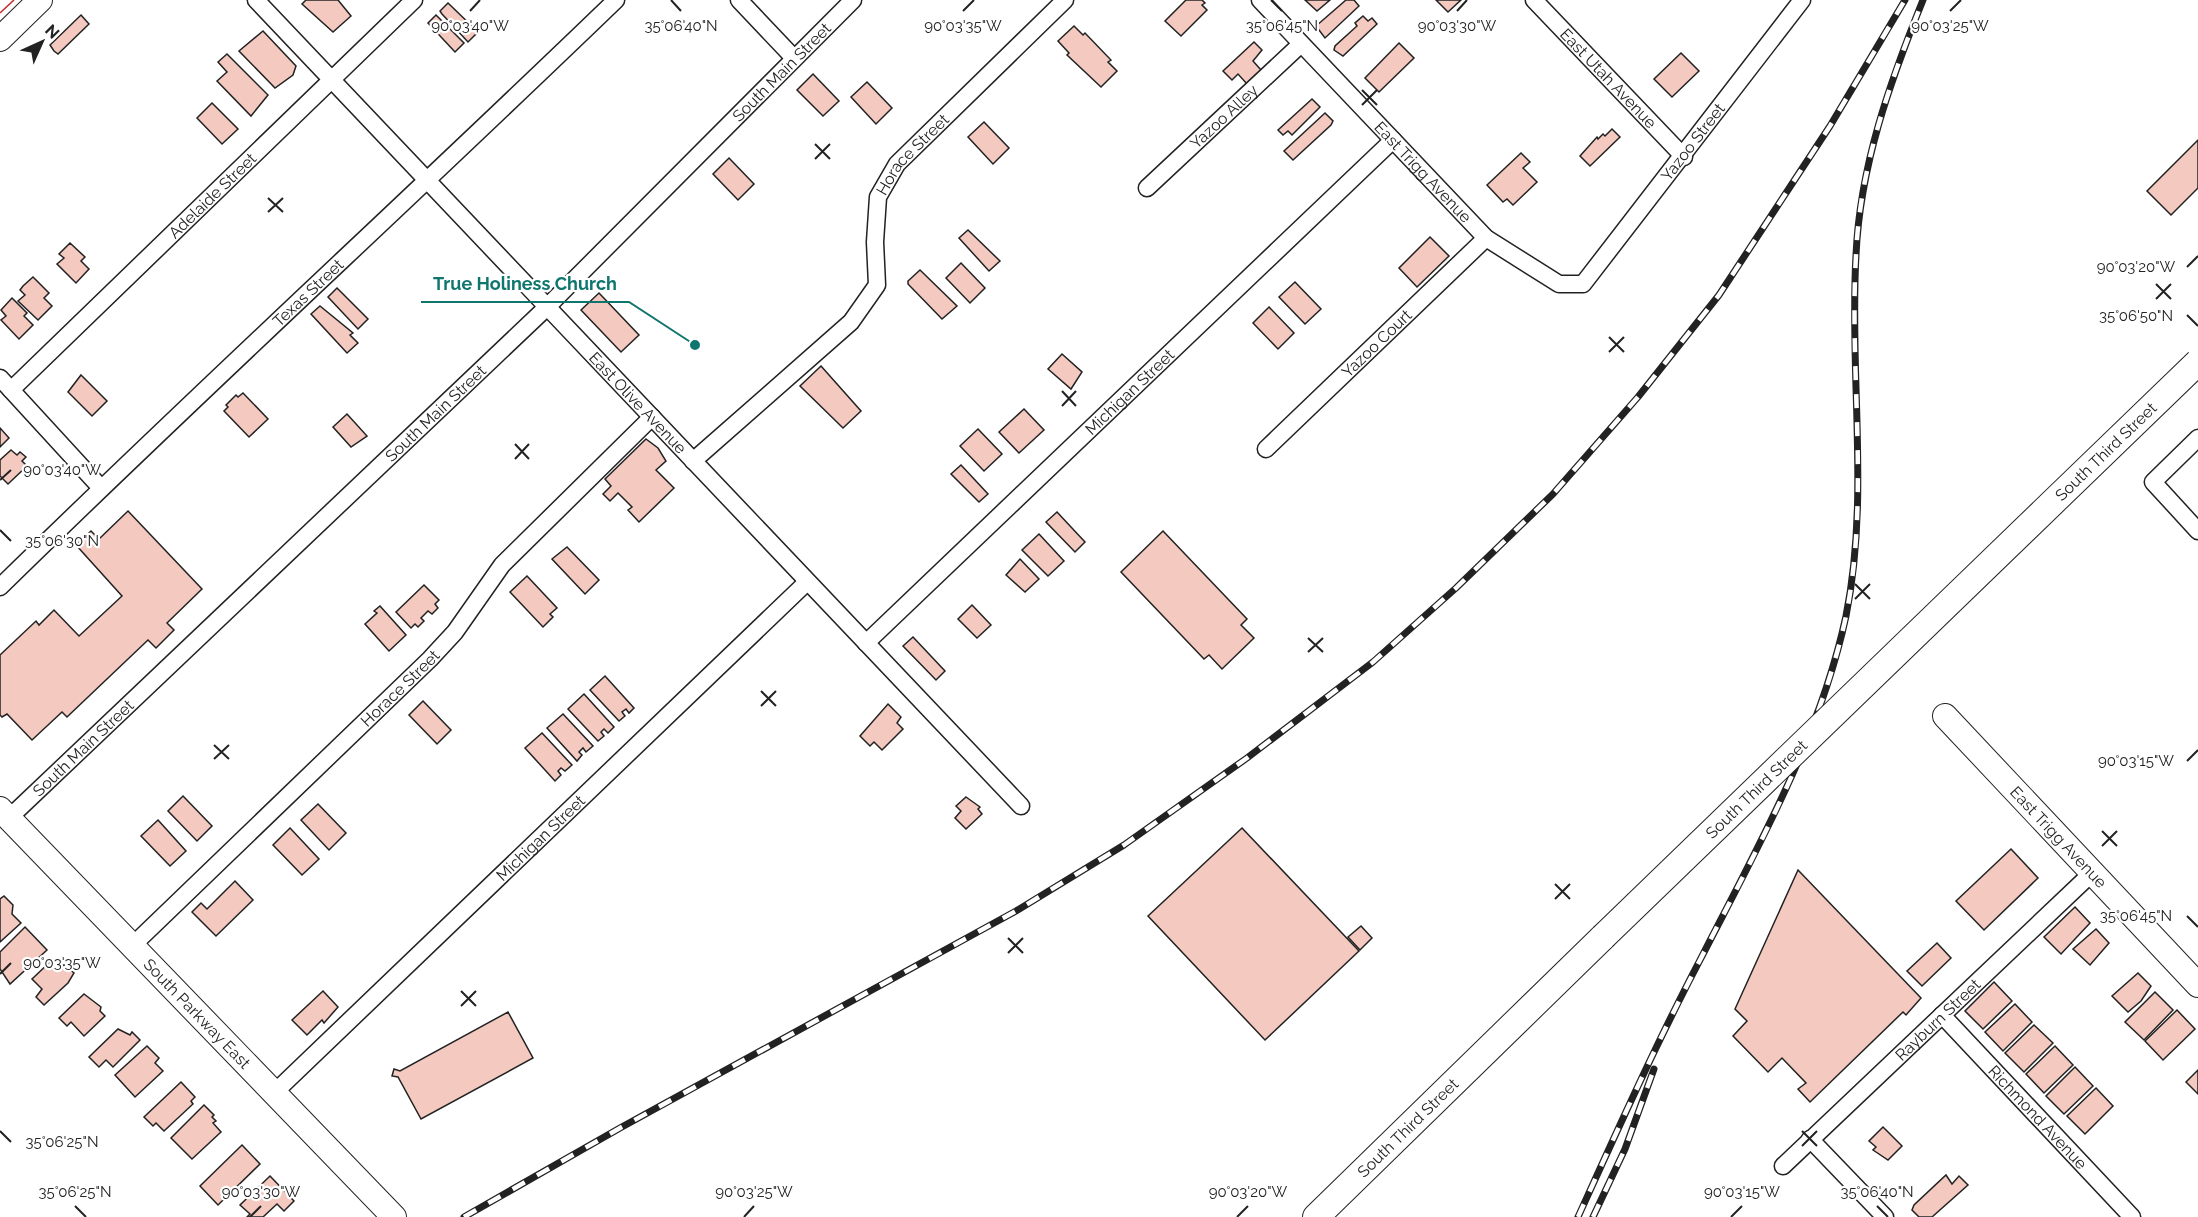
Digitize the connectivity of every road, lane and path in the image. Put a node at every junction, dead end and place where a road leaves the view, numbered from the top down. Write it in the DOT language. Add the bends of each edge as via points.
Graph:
graph roads {
  1 [pos="40,0"];
  2 [pos="256,0"];
  3 [pos="414,0"];
  4 [pos="616,0"];
  5 [pos="739,0"];
  6 [pos="853,0"];
  7 [pos="1065,0"];
  8 [pos="1260,0"];
  9 [pos="1534,0"];
  10 [pos="1802,0"];
  11 [pos="0,39"];
  12 [pos="1301,44"];
  13 [pos="793,57"];
  14 [pos="332,80"];
  15 [pos="1393,140"];
  16 [pos="1684,157"];
  17 [pos="428,182"];
  18 [pos="1147,188"];
  19 [pos="1486,238"];
  20 [pos="1583,284"];
  21 [pos="546,308"];
  22 [pos="2198,362"];
  23 [pos="6,384"];
  24 [pos="652,417"];
  25 [pos="2198,438"];
  26 [pos="1266,449"];
  27 [pos="693,461"];
  28 [pos="101,488"];
  29 [pos="2198,531"];
  30 [pos="807,582"];
  31 [pos="0,587"];
  32 [pos="866,644"];
  33 [pos="1945,716"];
  34 [pos="1021,806"];
  35 [pos="5,814"];
  36 [pos="2092,873"];
  37 [pos="132,946"];
  38 [pos="2198,985"];
  39 [pos="1942,1015"];
  40 [pos="274,1093"];
  41 [pos="1810,1139"];
  42 [pos="1783,1166"];
  43 [pos="394,1217"];
  44 [pos="1316,1217"];
  45 [pos="1885,1217"];
  46 [pos="2132,1217"];
  1 -- 11 [label="main road"];
  2 -- 14 [label="street, East Olive Avenue"];
  3 -- 14 [label="street, Adelaide Street"];
  4 -- 17 [label="street, Texas Street"];
  5 -- 13 [label="street"];
  6 -- 13 [label="street, South Main Street"];
  7 -- 27 [label="street, Horace Street" via="897,164 878,197 877,285 851,322"];
  8 -- 12 [label="street, East Trigg Avenue"];
  9 -- 16 [label="street, East Utah Avenue"];
  10 -- 16 [label="street, Yazoo Street"];
  12 -- 15 [label="street, East Trigg Avenue"];
  12 -- 18 [label="street, Yazoo Alley"];
  13 -- 21 [label="street, South Main Street"];
  14 -- 17 [label="street, East Olive Avenue"];
  14 -- 23 [label="street, Adelaide Street"];
  15 -- 19 [label="street, East Trigg Avenue"];
  15 -- 32 [label="street, Michigan Street"];
  16 -- 20 [label="street, Yazoo Street"];
  17 -- 21 [label="street, East Olive Avenue"];
  17 -- 28 [label="street, Texas Street"];
  19 -- 20 [label="street, East Trigg Avenue" via="1559,284"];
  19 -- 26 [label="street, Yazoo Court"];
  21 -- 24 [label="street, East Olive Avenue"];
  21 -- 35 [label="street, South Main Street"];
  22 -- 44 [label="main road, South Third Street, bridge"];
  23 -- 28 [label="street"];
  24 -- 27 [label="street, East Olive Avenue"];
  24 -- 37 [label="street, Horace Street" via="502,565 455,632 430,659"];
  25 -- 29 [label="street" via="2153,482"];
  27 -- 30 [label="street, East Olive Avenue"];
  28 -- 31 [label="street, Texas Street"];
  30 -- 32 [label="street, East Olive Avenue"];
  30 -- 40 [label="street, Michigan Street"];
  32 -- 34 [label="street, East Olive Avenue"];
  33 -- 36 [label="main road, East Trigg Avenue"];
  35 -- 37 [label="main road, South Parkway East"];
  36 -- 38 [label="main road, East Trigg Avenue"];
  36 -- 39 [label="street, Rayburn Street"];
  37 -- 40 [label="main road, South Parkway East"];
  39 -- 41 [label="street, Rayburn Street"];
  39 -- 46 [label="street, Richmond Avenue"];
  40 -- 43 [label="main road, South Parkway East"];
  41 -- 42 [label="street, Rayburn Street"];
  41 -- 45 [label="street"];
}
